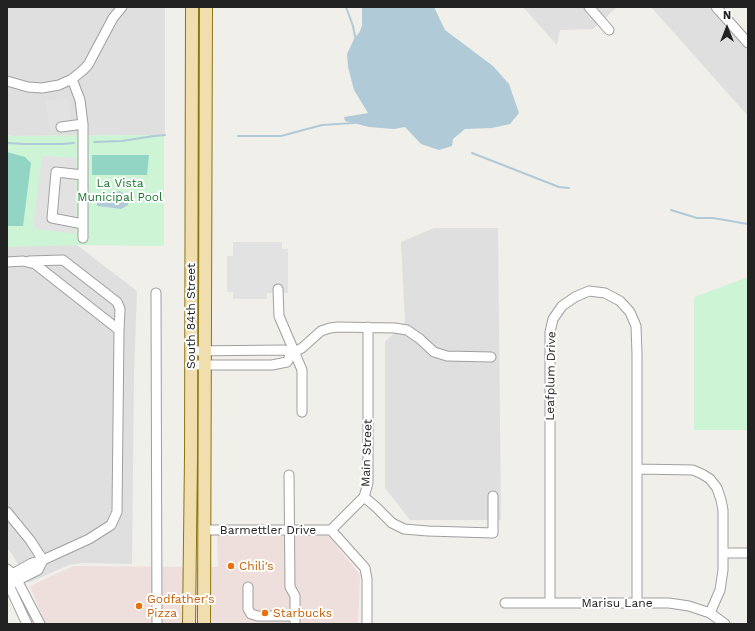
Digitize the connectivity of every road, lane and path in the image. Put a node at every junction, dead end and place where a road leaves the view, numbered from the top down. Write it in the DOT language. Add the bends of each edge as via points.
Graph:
graph roads {
  1 [pos="122,7"];
  2 [pos="192,7"];
  3 [pos="206,7"];
  4 [pos="589,7"];
  5 [pos="716,7"];
  6 [pos="609,30"];
  7 [pos="748,43"];
  8 [pos="72,79"];
  9 [pos="7,81"];
  10 [pos="83,124"];
  11 [pos="61,127"];
  12 [pos="83,175"];
  13 [pos="83,224"];
  14 [pos="82,238"];
  15 [pos="23,261"];
  16 [pos="7,262"];
  17 [pos="278,289"];
  18 [pos="156,293"];
  19 [pos="368,327"];
  20 [pos="119,330"];
  21 [pos="191,351"];
  22 [pos="205,351"];
  23 [pos="293,352"];
  24 [pos="491,357"];
  25 [pos="191,365"];
  26 [pos="205,365"];
  27 [pos="302,412"];
  28 [pos="637,469"];
  29 [pos="289,475"];
  30 [pos="493,496"];
  31 [pos="364,498"];
  32 [pos="7,512"];
  33 [pos="204,530"];
  34 [pos="290,530"];
  35 [pos="332,530"];
  36 [pos="748,552"];
  37 [pos="723,553"];
  38 [pos="43,560"];
  39 [pos="10,578"];
  40 [pos="248,587"];
  41 [pos="28,601"];
  42 [pos="505,603"];
  43 [pos="550,603"];
  44 [pos="637,603"];
  45 [pos="19,605"];
  46 [pos="710,614"];
  47 [pos="295,620"];
  48 [pos="27,624"];
  49 [pos="40,624"];
  50 [pos="157,624"];
  51 [pos="189,624"];
  52 [pos="204,624"];
  53 [pos="367,624"];
  54 [pos="725,624"];
  1 -- 8 [label="street" via="113,18 88,65"];
  2 -- 21 [label="main road, South 84th Street"];
  3 -- 22 [label="main road, South 84th Street"];
  4 -- 6 [label="street"];
  5 -- 7 [label="street"];
  8 -- 9 [label="street" via="59,85 42,88"];
  8 -- 10 [label="street" via="80,100"];
  10 -- 11 [label="street"];
  10 -- 12 [label="street"];
  12 -- 13 [label="street"];
  12 -- 13 [label="street" via="56,172 52,218"];
  13 -- 14 [label="street"];
  15 -- 16 [label="street"];
  15 -- 20 [label="street" via="35,264"];
  15 -- 20 [label="street" via="63,260 117,302 120,309"];
  17 -- 23 [label="street" via="279,316"];
  18 -- 50 [label="street"];
  19 -- 23 [label="street" via="325,329"];
  19 -- 24 [label="street" via="406,330 434,352 447,356"];
  19 -- 31 [label="street, Main Street" via="368,483"];
  20 -- 38 [label="street" via="117,512 111,525 89,539"];
  21 -- 22 [label="street"];
  21 -- 25 [label="main road, South 84th Street"];
  22 -- 23 [label="street"];
  22 -- 26 [label="main road, South 84th Street"];
  23 -- 26 [label="street" via="287,362 272,365"];
  23 -- 27 [label="street" via="302,370"];
  25 -- 26 [label="street"];
  25 -- 51 [label="main road, South 84th Street"];
  26 -- 33 [label="main road, South 84th Street"];
  28 -- 37 [label="street" via="693,470 710,479 717,488 721,500"];
  28 -- 43 [label="street, Leafplum Drive" via="636,326 630,312 620,301 605,293 589,291 562,306 553,319 550,332"];
  28 -- 44 [label="street, Leafplum Drive"];
  29 -- 34 [label="street"];
  30 -- 31 [label="street" via="493,533 404,529 392,523"];
  31 -- 35 [label="street, Main Street"];
  32 -- 38 [label="street"];
  33 -- 34 [label="street, Barmettler Drive"];
  33 -- 52 [label="main road, South 84th Street"];
  34 -- 35 [label="street, Barmettler Drive"];
  34 -- 47 [label="street" via="290,587 295,596"];
  35 -- 53 [label="street" via="365,568"];
  36 -- 37 [label="street"];
  37 -- 46 [label="street" via="720,590"];
  38 -- 39 [label="street" via="38,570"];
  39 -- 41 [label="street"];
  39 -- 45 [label="street"];
  40 -- 47 [label="street" via="248,609 251,614"];
  41 -- 45 [label="street"];
  41 -- 49 [label="street"];
  42 -- 43 [label="street, Marisu Lane"];
  43 -- 44 [label="street, Marisu Lane"];
  44 -- 46 [label="street, Marisu Lane" via="689,606"];
  45 -- 48 [label="street"];
  46 -- 54 [label="street, Marisu Lane"];
}
